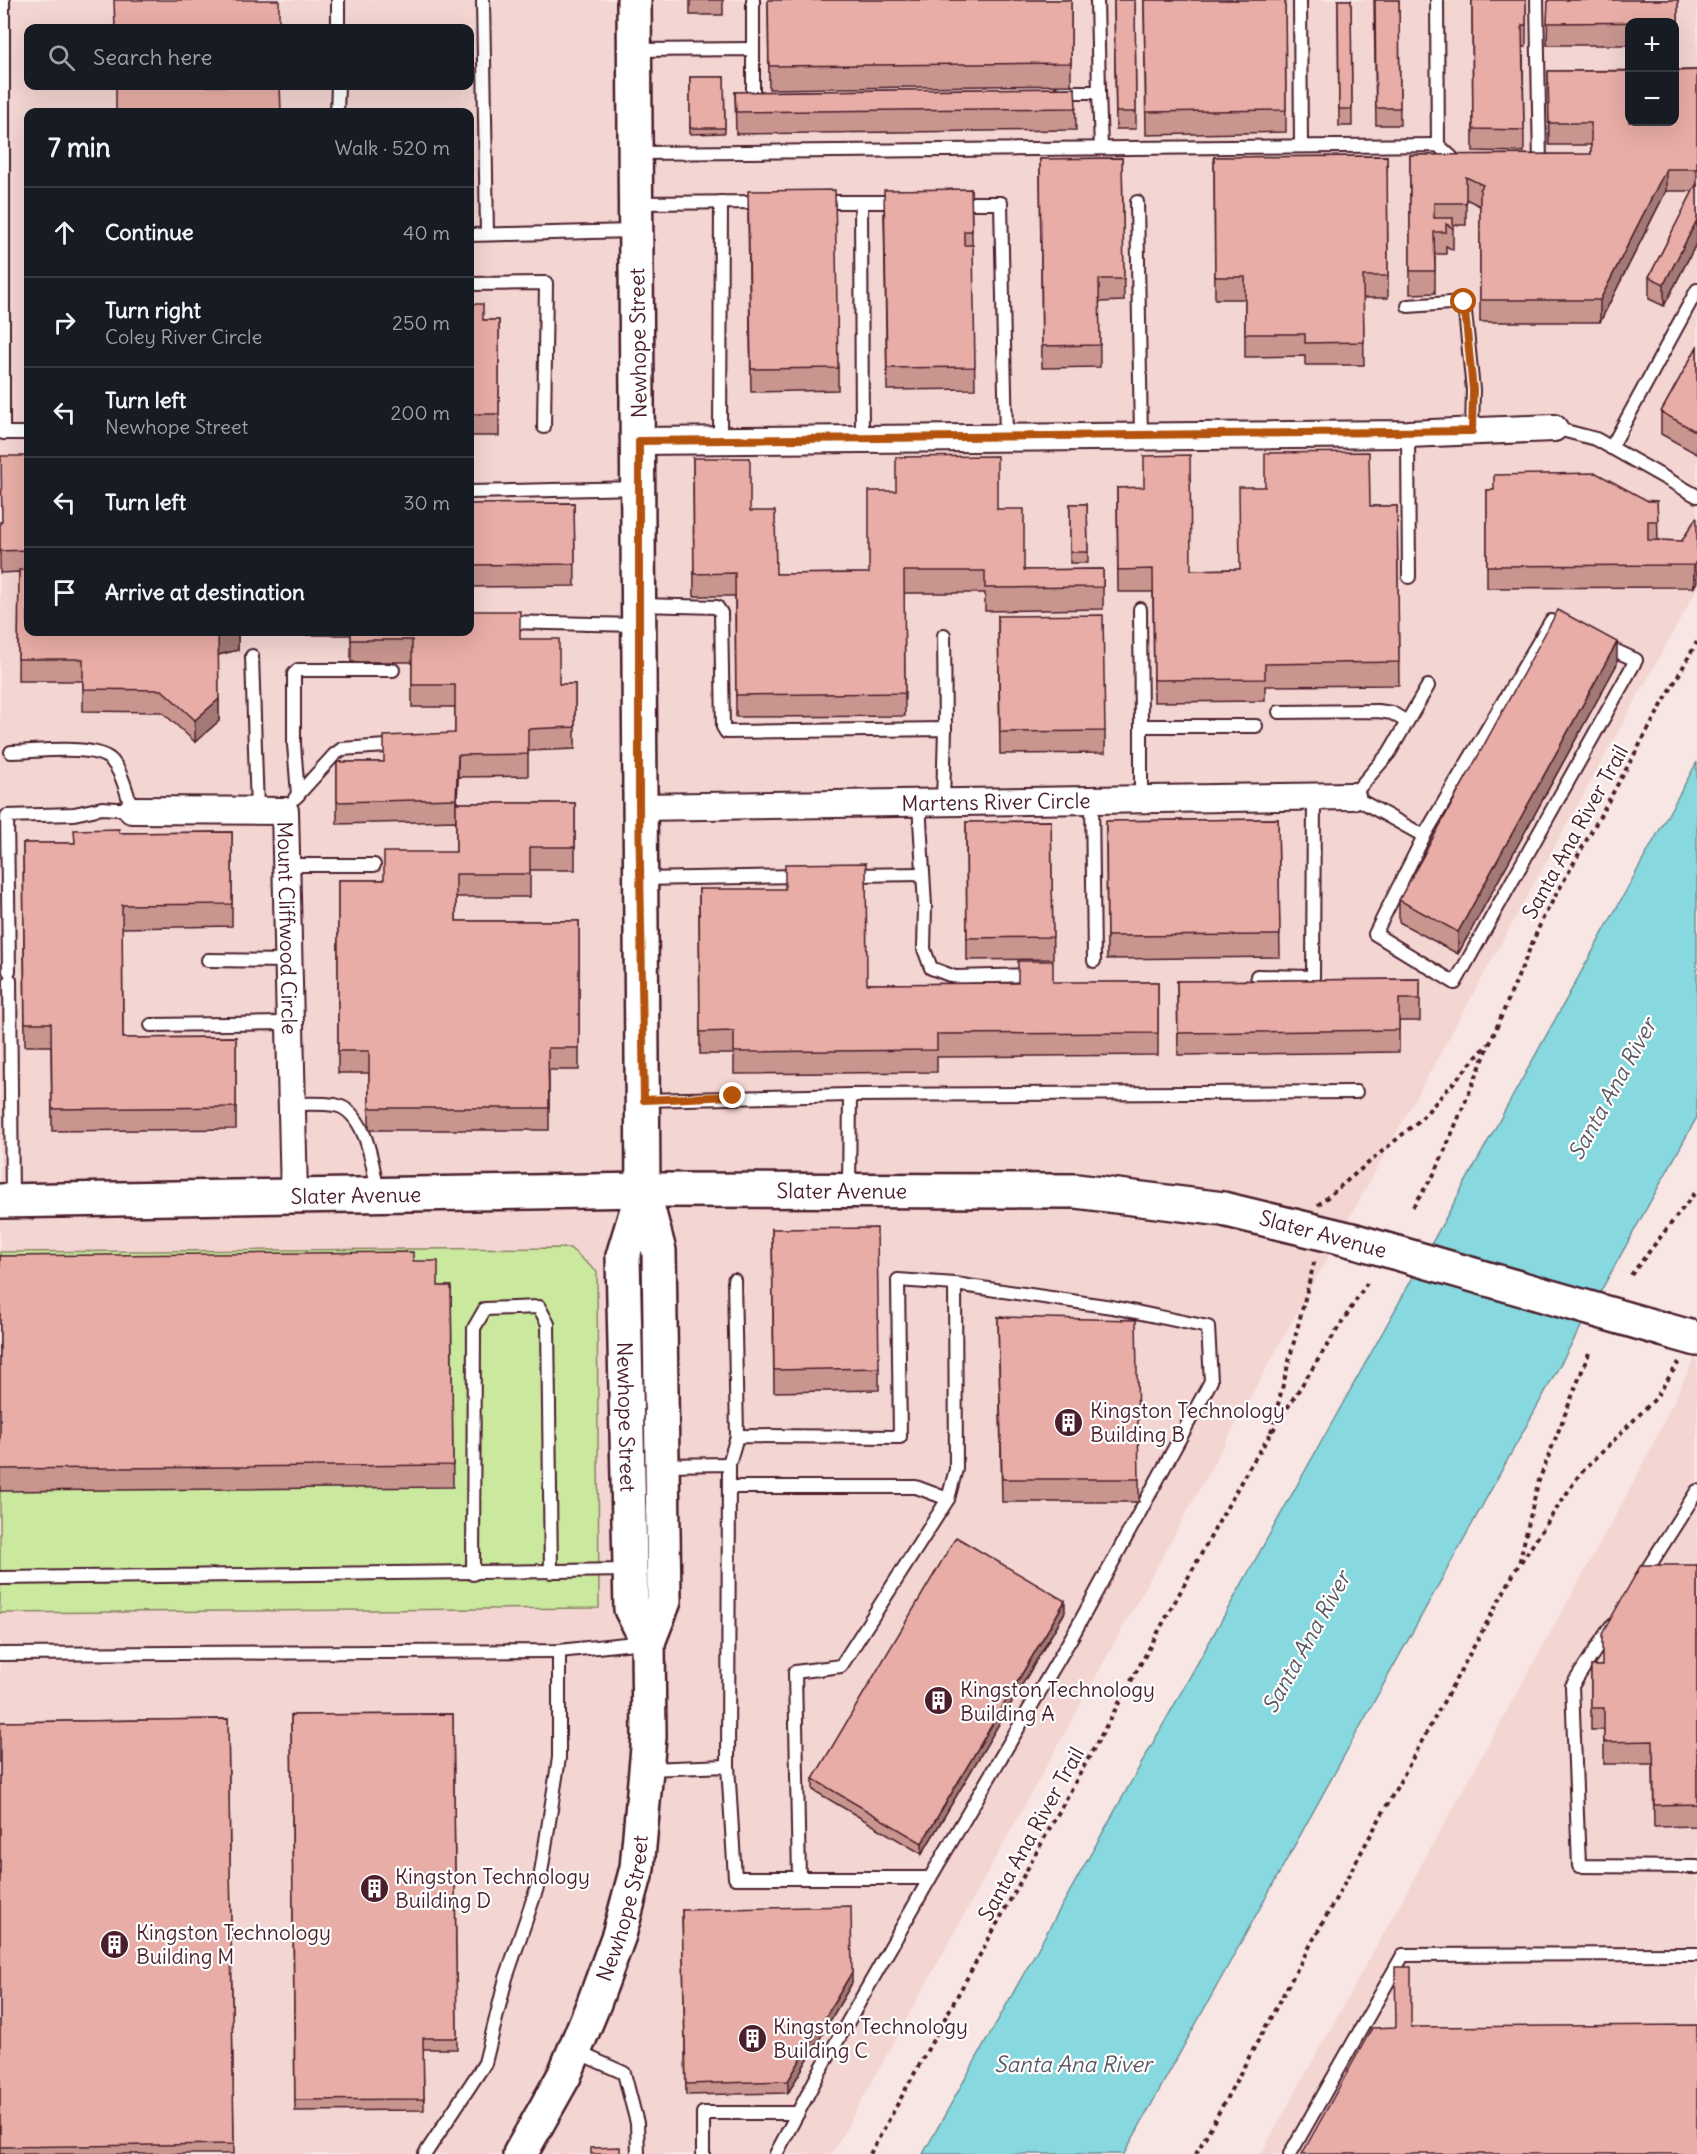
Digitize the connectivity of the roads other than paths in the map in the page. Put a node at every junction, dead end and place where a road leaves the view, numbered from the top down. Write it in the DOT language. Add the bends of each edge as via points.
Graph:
graph roads {
  1 [pos="3,0"];
  2 [pos="338,0"];
  3 [pos="483,0"];
  4 [pos="634,0"];
  5 [pos="753,0"];
  6 [pos="1097,0"];
  7 [pos="1300,0"];
  8 [pos="1437,0"];
  9 [pos="1537,0"];
  10 [pos="338,24"];
  11 [pos="753,49"];
  12 [pos="634,50"];
  13 [pos="338,90"];
  14 [pos="1100,92"];
  15 [pos="1052,93"];
  16 [pos="777,98"];
  17 [pos="337,108"];
  18 [pos="1438,145"];
  19 [pos="1301,146"];
  20 [pos="1101,148"];
  21 [pos="636,153"];
  22 [pos="1472,165"];
  23 [pos="1517,165"];
  24 [pos="722,202"];
  25 [pos="780,202"];
  26 [pos="803,202"];
  27 [pos="861,202"];
  28 [pos="908,202"];
  29 [pos="1137,202"];
  30 [pos="943,203"];
  31 [pos="636,217"];
  32 [pos="487,234"];
  33 [pos="474,235"];
  34 [pos="474,284"];
  35 [pos="1697,290"];
  36 [pos="1408,306"];
  37 [pos="544,427"];
  38 [pos="1554,428"];
  39 [pos="1472,431"];
  40 [pos="24,434"];
  41 [pos="1408,434"];
  42 [pos="1141,437"];
  43 [pos="1006,438"];
  44 [pos="862,439"];
  45 [pos="720,440"];
  46 [pos="639,441"];
  47 [pos="1611,448"];
  48 [pos="639,488"];
  49 [pos="474,492"];
  50 [pos="1697,496"];
  51 [pos="1410,577"];
  52 [pos="1140,609"];
  53 [pos="639,615"];
  54 [pos="492,621"];
  55 [pos="1573,631"];
  56 [pos="944,635"];
  57 [pos="1594,641"];
  58 [pos="252,656"];
  59 [pos="393,670"];
  60 [pos="1428,686"];
  61 [pos="1279,712"];
  62 [pos="1407,722"];
  63 [pos="1141,726"];
  64 [pos="1256,726"];
  65 [pos="945,729"];
  66 [pos="415,744"];
  67 [pos="11,752"];
  68 [pos="1352,796"];
  69 [pos="1314,797"];
  70 [pos="1092,800"];
  71 [pos="1141,800"];
  72 [pos="291,803"];
  73 [pos="931,803"];
  74 [pos="639,807"];
  75 [pos="132,810"];
  76 [pos="257,810"];
  77 [pos="1424,836"];
  78 [pos="286,865"];
  79 [pos="374,865"];
  80 [pos="923,874"];
  81 [pos="840,875"];
  82 [pos="817,876"];
  83 [pos="640,879"];
  84 [pos="208,960"];
  85 [pos="1094,961"];
  86 [pos="288,962"];
  87 [pos="1033,975"];
  88 [pos="1257,976"];
  89 [pos="290,1023"];
  90 [pos="151,1025"];
  91 [pos="1356,1092"];
  92 [pos="850,1095"];
  93 [pos="644,1100"];
  94 [pos="292,1104"];
  95 [pos="643,1190"];
  96 [pos="849,1190"];
  97 [pos="379,1196"];
  98 [pos="294,1197"];
  99 [pos="6,1201"];
  100 [pos="734,1280"];
  101 [pos="955,1284"];
  102 [pos="1686,1336"];
  103 [pos="737,1436"];
  104 [pos="729,1464"];
  105 [pos="661,1465"];
  106 [pos="729,1487"];
  107 [pos="1697,1491"];
  108 [pos="948,1499"];
  109 [pos="630,1570"];
  110 [pos="551,1572"];
  111 [pos="473,1574"];
  112 [pos="0,1578"];
  113 [pos="1635,1588"];
  114 [pos="1616,1618"];
  115 [pos="648,1642"];
  116 [pos="559,1651"];
  117 [pos="0,1654"];
  118 [pos="728,1766"];
  119 [pos="646,1769"];
  120 [pos="1697,1867"];
  121 [pos="799,1878"];
  122 [pos="930,1878"];
  123 [pos="1697,1954"];
  124 [pos="574,2051"];
  125 [pos="798,2113"];
  126 [pos="425,2154"];
  127 [pos="520,2154"];
  128 [pos="638,2154"];
  129 [pos="703,2154"];
  130 [pos="776,2154"];
  131 [pos="1290,2154"];
  1 -- 40 [label="lane" via="3,434"];
  2 -- 10 [label="lane"];
  3 -- 32 [label="lane"];
  4 -- 12 [label="street, Newhope Street"];
  5 -- 11 [label="lane"];
  6 -- 14 [label="lane"];
  7 -- 19 [label="lane"];
  8 -- 18 [label="lane"];
  9 -- 23 [label="lane" via="1544,79 1540,165"];
  11 -- 12 [label="lane"];
  11 -- 16 [label="lane" via="753,99"];
  12 -- 21 [label="street, Newhope Street"];
  13 -- 17 [label="lane"];
  14 -- 15 [label="lane"];
  14 -- 20 [label="lane"];
  18 -- 19 [label="lane"];
  18 -- 22 [label="lane" via="1460,166"];
  19 -- 20 [label="lane"];
  20 -- 21 [label="lane"];
  21 -- 31 [label="street, Newhope Street"];
  24 -- 25 [label="lane"];
  24 -- 31 [label="lane"];
  24 -- 45 [label="lane"];
  26 -- 27 [label="lane"];
  27 -- 28 [label="lane"];
  27 -- 44 [label="lane"];
  29 -- 42 [label="lane"];
  30 -- 43 [label="lane" via="1001,203"];
  31 -- 32 [label="lane"];
  31 -- 46 [label="street, Newhope Street"];
  32 -- 33 [label="lane"];
  34 -- 37 [label="lane" via="546,283"];
  35 -- 47 [label="lane"];
  36 -- 39 [label="lane" via="1464,302 1473,390"];
  38 -- 39 [label="street"];
  38 -- 47 [label="lane" via="1596,439"];
  39 -- 41 [label="street"];
  41 -- 42 [label="street"];
  41 -- 51 [label="lane"];
  42 -- 43 [label="street"];
  43 -- 44 [label="street"];
  44 -- 45 [label="street"];
  45 -- 46 [label="street"];
  46 -- 48 [label="street, Newhope Street"];
  47 -- 50 [label="lane"];
  48 -- 49 [label="lane"];
  48 -- 53 [label="street, Newhope Street"];
  52 -- 63 [label="lane"];
  53 -- 54 [label="lane"];
  53 -- 65 [label="lane" via="717,607 721,613 726,732"];
  53 -- 74 [label="street, Newhope Street"];
  55 -- 77 [label="lane" via="1551,621"];
  56 -- 65 [label="lane"];
  57 -- 77 [label="lane" via="1636,660 1455,983 1375,934"];
  58 -- 76 [label="lane"];
  59 -- 72 [label="lane" via="298,670 294,674"];
  60 -- 62 [label="lane"];
  61 -- 62 [label="lane" via="1378,711 1392,713"];
  62 -- 68 [label="lane" via="1389,753"];
  63 -- 64 [label="lane"];
  63 -- 71 [label="lane"];
  65 -- 73 [label="lane"];
  66 -- 72 [label="lane" via="342,749"];
  67 -- 75 [label="lane" via="88,751 105,755 119,772"];
  68 -- 69 [label="street, Martens River Circle"];
  68 -- 77 [label="lane"];
  69 -- 71 [label="street, Martens River Circle"];
  69 -- 88 [label="lane" via="1313,977"];
  70 -- 71 [label="street, Martens River Circle"];
  70 -- 73 [label="street, Martens River Circle"];
  70 -- 85 [label="lane"];
  72 -- 76 [label="street, Mount Cliffwood Circle"];
  72 -- 78 [label="street, Mount Cliffwood Circle"];
  73 -- 74 [label="street, Martens River Circle"];
  73 -- 80 [label="lane"];
  74 -- 83 [label="street, Newhope Street"];
  75 -- 76 [label="street, Mount Cliffwood Circle"];
  75 -- 99 [label="lane" via="102,808 74,814 7,816"];
  78 -- 79 [label="lane"];
  78 -- 86 [label="street, Mount Cliffwood Circle"];
  80 -- 81 [label="lane"];
  80 -- 87 [label="lane" via="924,950 931,968 955,977"];
  82 -- 83 [label="lane"];
  83 -- 93 [label="street, Newhope Street"];
  84 -- 86 [label="lane"];
  86 -- 89 [label="street, Mount Cliffwood Circle"];
  89 -- 90 [label="lane"];
  89 -- 94 [label="street, Mount Cliffwood Circle"];
  91 -- 92 [label="lane"];
  92 -- 93 [label="lane"];
  92 -- 96 [label="lane"];
  93 -- 95 [label="street, Newhope Street"];
  94 -- 97 [label="lane" via="337,1106 348,1112 369,1147"];
  94 -- 98 [label="street, Mount Cliffwood Circle"];
  95 -- 96 [label="street, Slater Avenue"];
  95 -- 97 [label="street, Slater Avenue"];
  95 -- 105 [label="street, Newhope Street" via="659,1251"];
  95 -- 109 [label="street, Newhope Street" via="622,1256"];
  96 -- 102 [label="street, Slater Avenue, bridge" via="1076,1191 1223,1209 1323,1232"];
  97 -- 98 [label="street, Slater Avenue"];
  98 -- 99 [label="street, Slater Avenue"];
  100 -- 103 [label="lane"];
  101 -- 103 [label="lane" via="898,1280 900,1437"];
  101 -- 108 [label="lane" via="956,1469"];
  101 -- 122 [label="lane" via="1112,1307 1208,1327 1211,1381 1074,1633"];
  103 -- 104 [label="lane"];
  104 -- 105 [label="lane"];
  104 -- 106 [label="lane"];
  105 -- 115 [label="street, Newhope Street" via="664,1601"];
  106 -- 108 [label="lane" via="916,1487"];
  106 -- 118 [label="lane"];
  107 -- 113 [label="lane"];
  108 -- 121 [label="lane" via="842,1666 795,1672"];
  109 -- 110 [label="lane"];
  109 -- 115 [label="street, Newhope Street" via="631,1610"];
  110 -- 111 [label="lane"];
  110 -- 111 [label="lane" via="548,1324 539,1307 485,1309 474,1328"];
  111 -- 112 [label="lane"];
  114 -- 120 [label="lane" via="1572,1686 1579,1866"];
  115 -- 116 [label="lane"];
  115 -- 119 [label="street, Newhope Street"];
  116 -- 117 [label="lane"];
  116 -- 126 [label="lane" via="560,1758 540,1880 506,1978 484,2063"];
  118 -- 119 [label="lane"];
  118 -- 121 [label="lane" via="735,1878"];
  119 -- 124 [label="street, Newhope Street" via="638,1868 620,1935"];
  121 -- 122 [label="lane"];
  122 -- 125 [label="lane"];
  123 -- 131 [label="lane" via="1403,1955"];
  124 -- 127 [label="street, Newhope Street"];
  124 -- 128 [label="lane" via="624,2073 638,2123"];
  125 -- 129 [label="lane" via="703,2113"];
  125 -- 130 [label="lane"];
}
